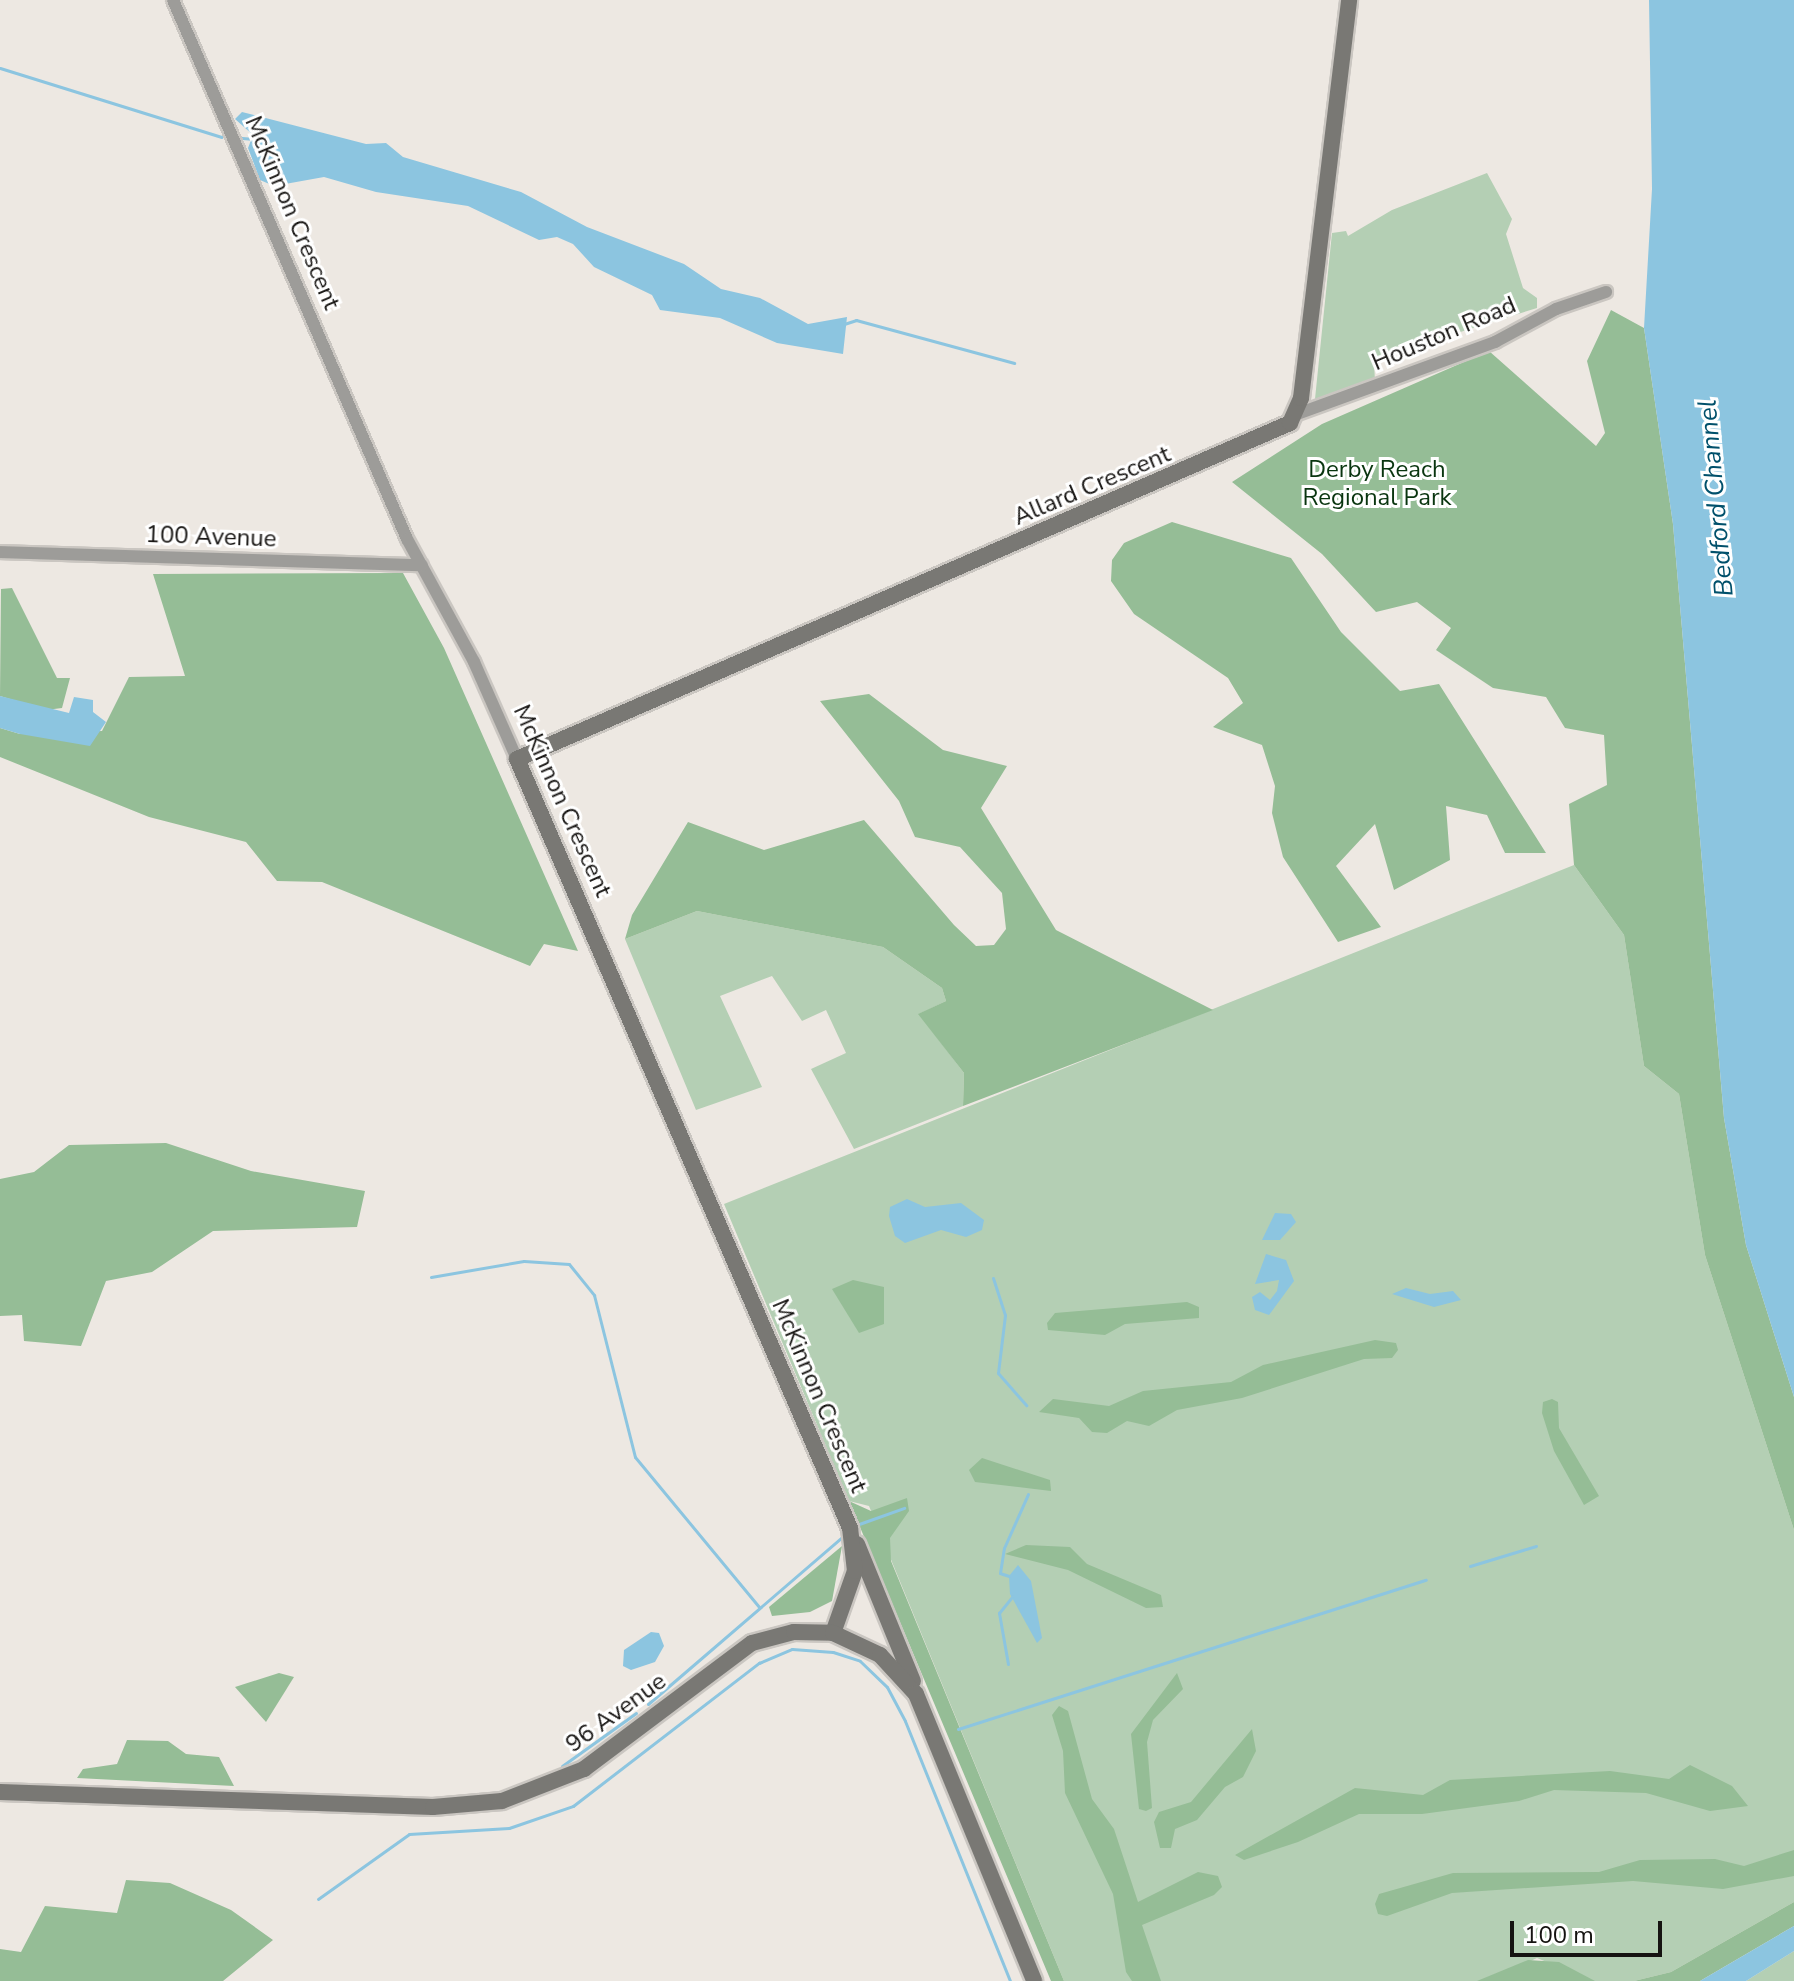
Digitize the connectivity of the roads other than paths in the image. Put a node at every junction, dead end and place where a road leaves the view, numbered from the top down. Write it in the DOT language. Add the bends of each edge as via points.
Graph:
graph roads {
  1 [pos="173,0"];
  2 [pos="1349,0"];
  3 [pos="1606,292"];
  4 [pos="1297,414"];
  5 [pos="0,552"];
  6 [pos="422,565"];
  7 [pos="517,759"];
  8 [pos="853,1535"];
  9 [pos="833,1633"];
  10 [pos="916,1694"];
  11 [pos="0,1792"];
  12 [pos="1034,1981"];
  1 -- 6 [label="street, McKinnon Crescent"];
  2 -- 4 [label="street"];
  3 -- 4 [label="street, Houston Road" via="1556,309 1495,342"];
  4 -- 7 [label="street, Allard Crescent" via="1279,430 1235,452"];
  5 -- 6 [label="street, 100 Avenue"];
  6 -- 7 [label="street, McKinnon Crescent"];
  7 -- 8 [label="street, McKinnon Crescent"];
  8 -- 9 [label="street, McKinnon Crescent" via="852,1586"];
  8 -- 10 [label="street"];
  9 -- 10 [label="street, 96 Avenue" via="880,1655"];
  9 -- 11 [label="street, 96 Avenue" via="794,1632 752,1643 584,1769 502,1801 444,1807"];
  10 -- 12 [label="street, 96 Avenue"];
}
